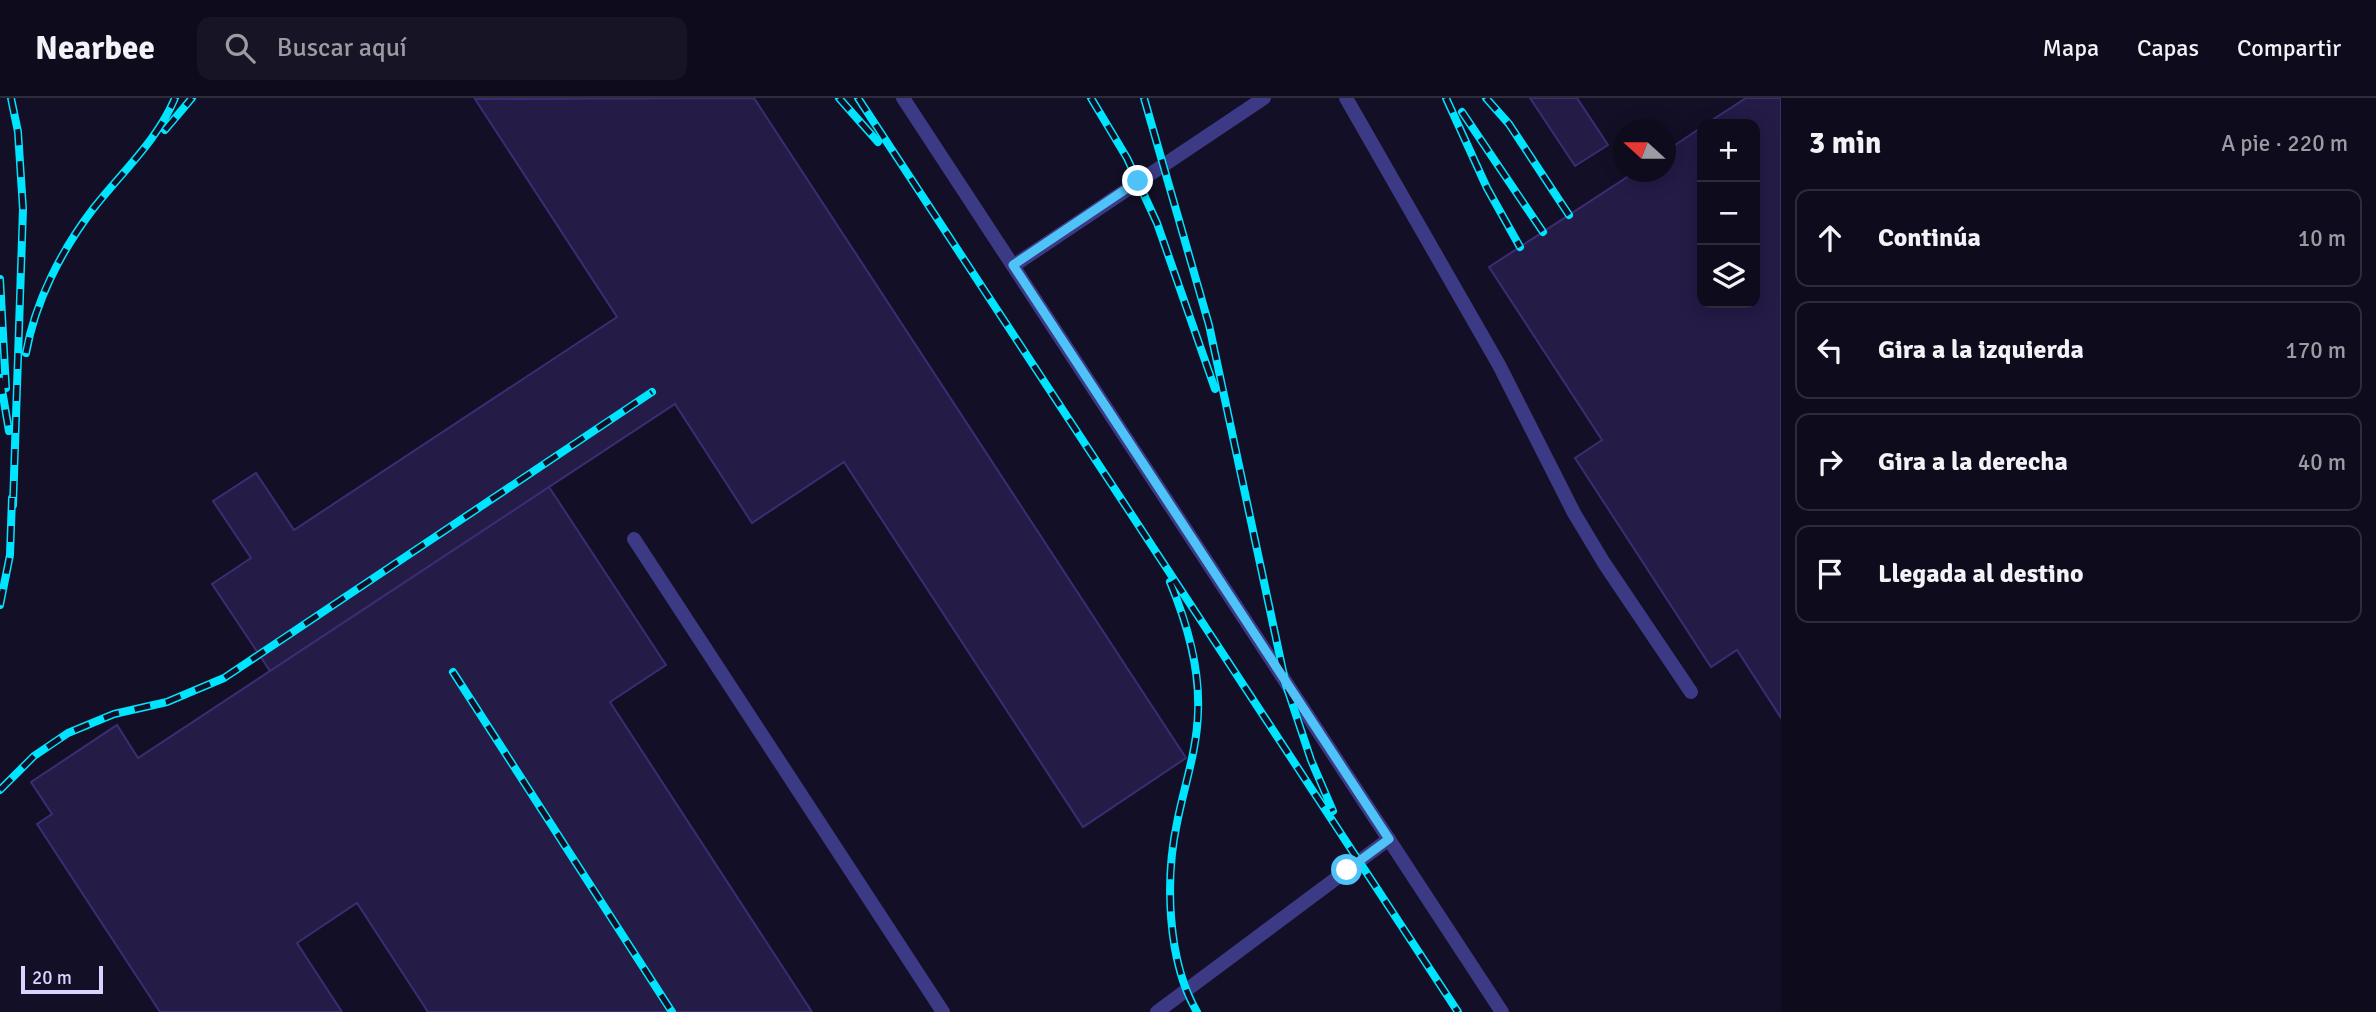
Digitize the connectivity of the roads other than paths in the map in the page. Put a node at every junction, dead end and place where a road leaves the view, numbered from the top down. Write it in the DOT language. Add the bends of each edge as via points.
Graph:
graph roads {
  1 [pos="903,98"];
  2 [pos="1264,98"];
  3 [pos="1346,98"];
  4 [pos="1013,265"];
  5 [pos="634,539"];
  6 [pos="1691,692"];
  7 [pos="1389,839"];
  8 [pos="943,1012"];
  9 [pos="1157,1012"];
  10 [pos="1502,1012"];
  1 -- 4 [label="lane"];
  2 -- 4 [label="lane"];
  3 -- 6 [label="lane" via="1499,365 1580,523"];
  4 -- 7 [label="lane"];
  5 -- 8 [label="lane"];
  7 -- 9 [label="lane"];
  7 -- 10 [label="lane"];
}
